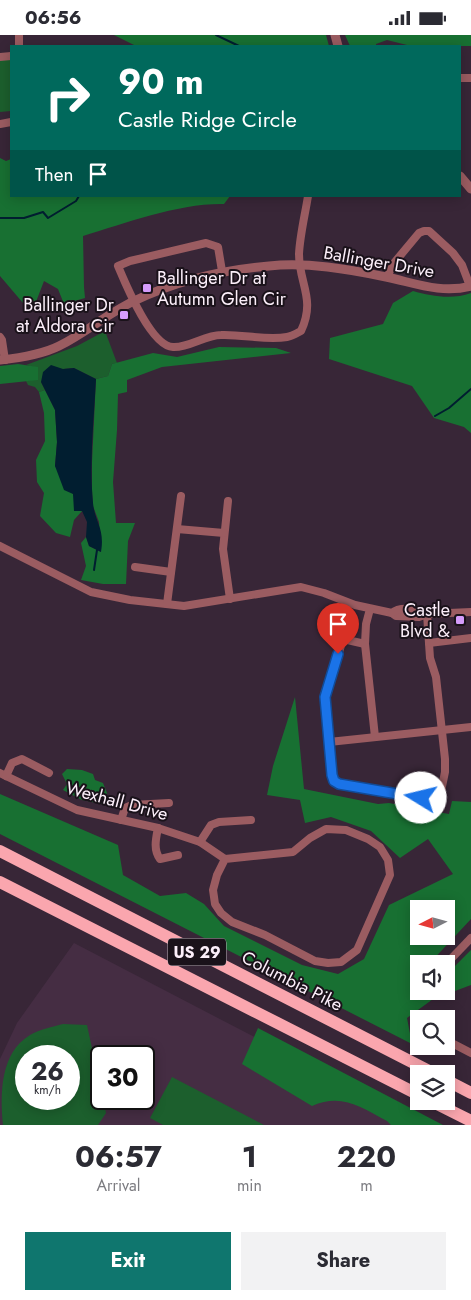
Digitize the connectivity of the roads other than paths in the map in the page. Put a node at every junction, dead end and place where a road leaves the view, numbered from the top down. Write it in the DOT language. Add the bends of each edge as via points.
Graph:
graph roads {
  1 [pos="461,177"];
  2 [pos="471,189"];
  3 [pos="308,197"];
  4 [pos="300,265"];
  5 [pos="222,271"];
  6 [pos="387,277"];
  7 [pos="470,286"];
  8 [pos="134,301"];
  9 [pos="0,337"];
  10 [pos="2,360"];
  11 [pos="180,496"];
  12 [pos="228,501"];
  13 [pos="177,529"];
  14 [pos="224,533"];
  15 [pos="0,546"];
  16 [pos="135,567"];
  17 [pos="171,572"];
  18 [pos="230,599"];
  19 [pos="167,604"];
  20 [pos="370,609"];
  21 [pos="471,612"];
  22 [pos="427,614"];
  23 [pos="471,638"];
  24 [pos="429,643"];
  25 [pos="365,644"];
  26 [pos="471,727"];
  27 [pos="442,729"];
  28 [pos="375,737"];
  29 [pos="329,742"];
  30 [pos="49,773"];
  31 [pos="3,774"];
  32 [pos="170,803"];
  33 [pos="121,820"];
  34 [pos="251,820"];
  35 [pos="158,828"];
  36 [pos="200,842"];
  37 [pos="0,851"];
  38 [pos="178,855"];
  39 [pos="225,859"];
  40 [pos="0,882"];
  41 [pos="471,937"];
  42 [pos="454,955"];
  43 [pos="455,1045"];
  44 [pos="393,1052"];
  45 [pos="471,1053"];
  46 [pos="418,1065"];
  47 [pos="424,1065"];
  48 [pos="455,1078"];
  49 [pos="455,1085"];
  50 [pos="471,1085"];
  51 [pos="410,1090"];
  52 [pos="471,1093"];
  53 [pos="447,1110"];
  54 [pos="448,1110"];
  55 [pos="471,1121"];
  56 [pos="466,1125"];
  1 -- 2 [label="street"];
  3 -- 4 [label="street"];
  4 -- 5 [label="street, Ballinger Drive"];
  4 -- 6 [label="street, Ballinger Drive" via="349,269"];
  4 -- 8 [label="street" via="308,307 301,331 288,337 220,335 172,347 154,337"];
  5 -- 8 [label="street, Ballinger Drive"];
  5 -- 8 [label="street" via="218,247 206,243 130,261 118,266"];
  6 -- 7 [label="street, Ballinger Drive" via="438,289"];
  6 -- 7 [label="street" via="394,263 419,233 429,231 462,265"];
  8 -- 10 [label="street, Ballinger Drive" via="59,346 42,353"];
  9 -- 10 [label="street"];
  11 -- 13 [label="street"];
  12 -- 14 [label="street"];
  13 -- 14 [label="street"];
  13 -- 17 [label="street"];
  14 -- 18 [label="street" via="222,549"];
  15 -- 19 [label="street" via="91,592"];
  16 -- 17 [label="street"];
  17 -- 19 [label="street"];
  18 -- 19 [label="street" via="184,606"];
  18 -- 20 [label="street" via="301,587"];
  20 -- 22 [label="street" via="392,613 396,617"];
  20 -- 25 [label="street"];
  21 -- 22 [label="street"];
  22 -- 24 [label="street"];
  23 -- 24 [label="street"];
  24 -- 27 [label="street"];
  25 -- 28 [label="street"];
  25 -- 29 [label="street" via="343,639 325,697"];
  26 -- 27 [label="street"];
  27 -- 28 [label="street"];
  27 -- 29 [label="street" via="445,772 439,801 339,784 332,775"];
  28 -- 29 [label="street"];
  30 -- 31 [label="street" via="22,759 12,763"];
  31 -- 33 [label="street, Wexhall Drive" via="77,810"];
  32 -- 33 [label="street" via="132,805 125,808"];
  33 -- 35 [label="street, Wexhall Drive"];
  34 -- 36 [label="street" via="211,825"];
  35 -- 36 [label="street, Wexhall Drive"];
  35 -- 38 [label="street" via="155,840 157,856 160,859"];
  36 -- 39 [label="street, Wexhall Drive"];
  37 -- 44 [label="highway, Columbia Pike / US 29"];
  39 -- 39 [label="street" via="213,890 221,913 232,923 265,935 315,961 328,963 341,962 357,950 390,875 388,860 380,847 346,830 326,829 293,853"];
  40 -- 51 [label="highway, US 29"];
  41 -- 42 [label="street"];
  43 -- 45 [label="street"];
  44 -- 46 [label="highway, Columbia Pike / US 29"];
  44 -- 47 [label="highway"];
  48 -- 50 [label="highway"];
  49 -- 52 [label="highway"];
  53 -- 56 [label="highway"];
  54 -- 55 [label="highway"];
}
